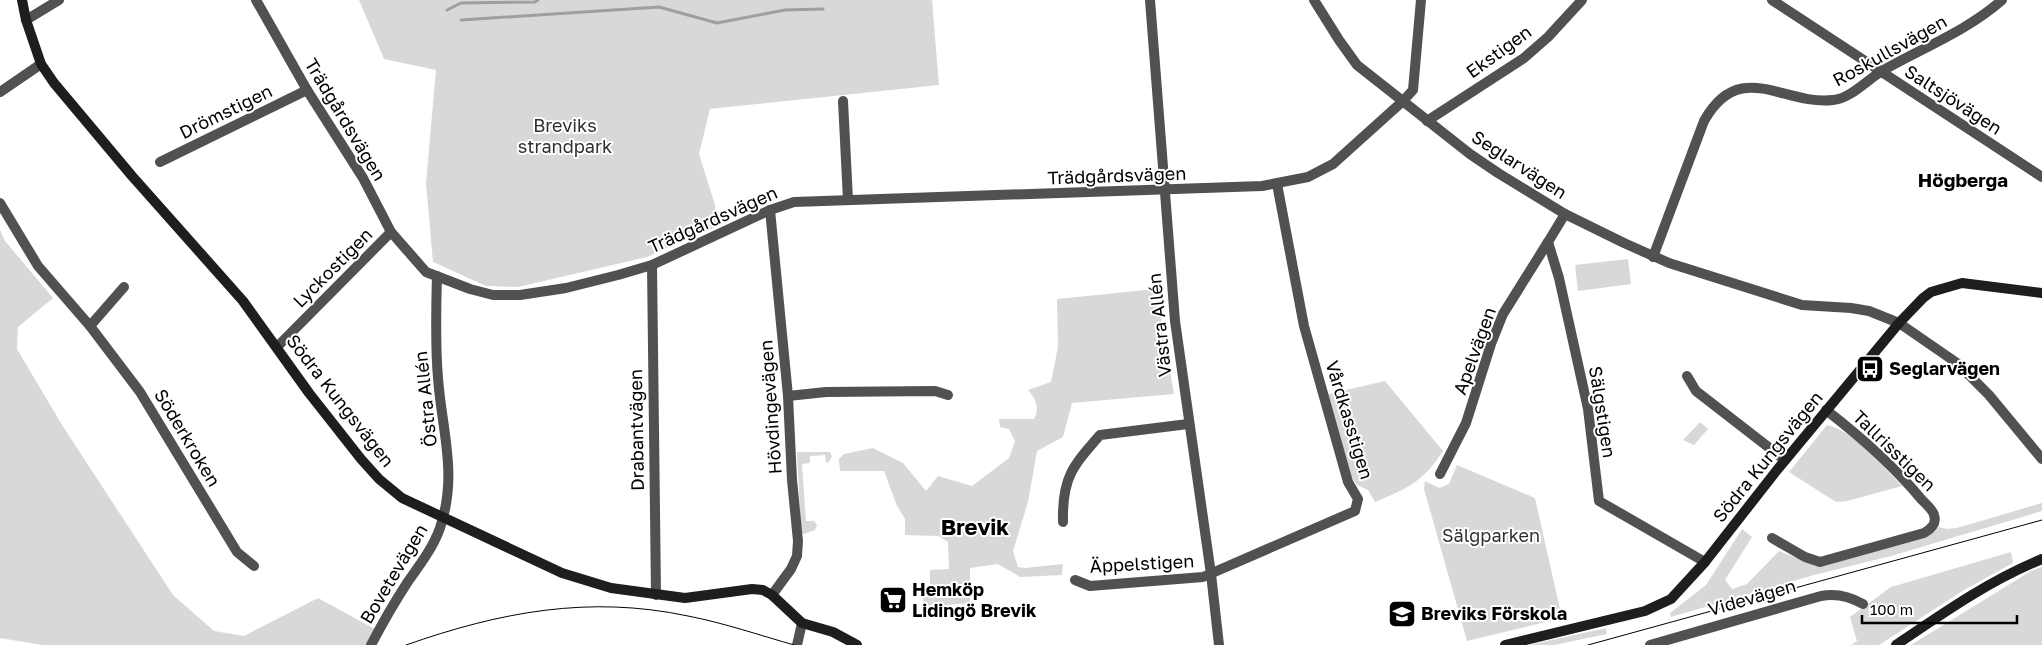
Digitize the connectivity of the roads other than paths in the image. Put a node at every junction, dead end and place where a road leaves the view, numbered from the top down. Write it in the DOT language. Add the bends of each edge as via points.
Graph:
graph roads {
  1 [pos="22,0"];
  2 [pos="59,0"];
  3 [pos="256,0"];
  4 [pos="1150,0"];
  5 [pos="1314,0"];
  6 [pos="1421,0"];
  7 [pos="1582,0"];
  8 [pos="1772,0"];
  9 [pos="2002,0"];
  10 [pos="26,20"];
  11 [pos="41,64"];
  12 [pos="1881,72"];
  13 [pos="307,90"];
  14 [pos="0,92"];
  15 [pos="843,101"];
  16 [pos="1403,102"];
  17 [pos="1426,120"];
  18 [pos="160,162"];
  19 [pos="2042,177"];
  20 [pos="1277,184"];
  21 [pos="1165,190"];
  22 [pos="848,200"];
  23 [pos="0,203"];
  24 [pos="770,210"];
  25 [pos="1564,214"];
  26 [pos="391,232"];
  27 [pos="1548,242"];
  28 [pos="1653,257"];
  29 [pos="652,265"];
  30 [pos="437,276"];
  31 [pos="124,287"];
  32 [pos="2042,293"];
  33 [pos="1899,323"];
  34 [pos="90,326"];
  35 [pos="277,347"];
  36 [pos="1687,376"];
  37 [pos="948,395"];
  38 [pos="788,396"];
  39 [pos="1826,410"];
  40 [pos="1188,424"];
  41 [pos="2042,459"];
  42 [pos="1785,460"];
  43 [pos="1440,474"];
  44 [pos="442,518"];
  45 [pos="1063,522"];
  46 [pos="1772,538"];
  47 [pos="2042,558"];
  48 [pos="1705,562"];
  49 [pos="254,566"];
  50 [pos="1211,574"];
  51 [pos="1075,580"];
  52 [pos="772,595"];
  53 [pos="656,596"];
  54 [pos="1863,604"];
  55 [pos="802,622"];
  56 [pos="371,645"];
  57 [pos="797,645"];
  58 [pos="857,645"];
  59 [pos="1219,645"];
  60 [pos="1505,645"];
  61 [pos="1650,645"];
  62 [pos="1896,645"];
  1 -- 10 [label="street, Södra Kungsvägen"];
  2 -- 10 [label="street"];
  3 -- 13 [label="street, Trädgårdsvägen"];
  4 -- 21 [label="street, Västra Allén"];
  5 -- 16 [label="street, Seglarvägen" via="1357,65"];
  6 -- 16 [label="street" via="1413,90"];
  7 -- 17 [label="street, Ekstigen" via="1524,58"];
  8 -- 12 [label="street, Saltsjövägen"];
  9 -- 12 [label="street, Roskullsvägen" via="1961,29"];
  10 -- 11 [label="street, Södra Kungsvägen"];
  11 -- 14 [label="street"];
  11 -- 35 [label="street, Södra Kungsvägen" via="132,176 243,301"];
  12 -- 19 [label="street, Saltsjövägen"];
  12 -- 28 [label="street, Roskullsvägen" via="1836,100 1820,101 1761,88 1745,88 1731,92 1712,106"];
  13 -- 18 [label="street, Drömstigen"];
  13 -- 26 [label="street, Trädgårdsvägen" via="363,178"];
  15 -- 22 [label="street"];
  16 -- 17 [label="street, Seglarvägen"];
  16 -- 20 [label="street, Trädgårdsvägen" via="1333,164 1308,178"];
  17 -- 25 [label="street, Seglarvägen" via="1470,154"];
  20 -- 21 [label="street, Trädgårdsvägen"];
  20 -- 50 [label="street, Vårdkasstigen" via="1304,326 1348,482 1358,499 1356,511"];
  21 -- 22 [label="street, Trädgårdsvägen"];
  21 -- 40 [label="street, Västra Allén" via="1175,322"];
  22 -- 24 [label="street, Trädgårdsvägen" via="794,202"];
  23 -- 34 [label="street, Söderkroken" via="38,266"];
  24 -- 29 [label="street, Trädgårdsvägen"];
  24 -- 38 [label="street, Hövdingevägen"];
  25 -- 27 [label="street"];
  25 -- 28 [label="street, Seglarvägen"];
  26 -- 30 [label="street, Trädgårdsvägen" via="426,272"];
  26 -- 35 [label="street, Lyckostigen"];
  27 -- 43 [label="street, Apelvägen" via="1503,314 1466,423"];
  27 -- 48 [label="street, Sälgstigen" via="1588,409 1598,501"];
  28 -- 33 [label="street, Seglarvägen" via="1802,306 1851,308"];
  29 -- 30 [label="street, Trädgårdsvägen" via="566,288 520,295 493,295"];
  29 -- 53 [label="street, Drabantvägen"];
  30 -- 44 [label="street, Östra Allén" via="438,380 450,485"];
  31 -- 34 [label="street"];
  32 -- 33 [label="street, Södra Kungsvägen" via="1972,283 1953,284 1931,292"];
  33 -- 39 [label="street, Södra Kungsvägen"];
  33 -- 41 [label="street, Seglarvägen" via="1957,363 1989,395"];
  34 -- 49 [label="street, Söderkroken" via="140,392 237,552"];
  35 -- 44 [label="street, Södra Kungsvägen" via="309,393 379,479 402,498"];
  36 -- 42 [label="street" via="1696,391"];
  37 -- 38 [label="street" via="925,391 826,392"];
  38 -- 52 [label="street, Hövdingevägen" via="797,556 791,570"];
  39 -- 42 [label="street, Södra Kungsvägen"];
  39 -- 46 [label="street, Tallrisstigen" via="1869,444 1910,485 1934,514 1932,529 1820,562"];
  40 -- 45 [label="street" via="1100,435 1074,464 1062,504"];
  40 -- 50 [label="street, Västra Allén"];
  42 -- 48 [label="street, Södra Kungsvägen"];
  44 -- 53 [label="street, Södra Kungsvägen" via="562,573 611,588"];
  44 -- 56 [label="street, Bovetevägen" via="433,544 389,610"];
  47 -- 62 [label="street" via="1955,605"];
  48 -- 60 [label="street, Södra Kungsvägen" via="1672,599 1660,606"];
  50 -- 51 [label="street, Äppelstigen" via="1203,578 1090,586"];
  50 -- 59 [label="street, Västra Allén"];
  52 -- 53 [label="street, Södra Kungsvägen" via="752,589 685,598"];
  52 -- 55 [label="street, Södra Kungsvägen"];
  54 -- 61 [label="street, Videvägen" via="1832,594 1821,596"];
  55 -- 57 [label="street"];
  55 -- 58 [label="street, Södra Kungsvägen" via="833,632"];
}
